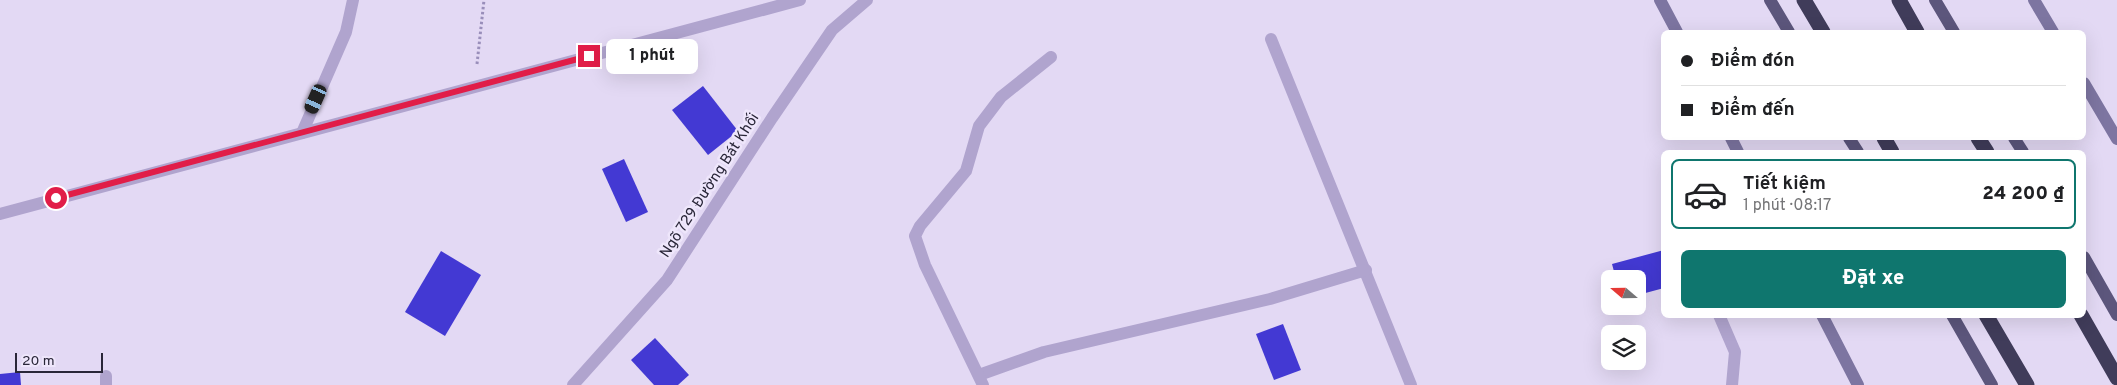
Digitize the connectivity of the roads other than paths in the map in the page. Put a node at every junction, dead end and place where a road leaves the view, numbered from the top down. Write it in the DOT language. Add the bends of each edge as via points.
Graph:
graph roads {
  1 [pos="353,0"];
  2 [pos="800,0"];
  3 [pos="867,0"];
  4 [pos="1660,0"];
  5 [pos="1770,0"];
  6 [pos="1804,0"];
  7 [pos="1899,0"];
  8 [pos="1935,0"];
  9 [pos="2034,0"];
  10 [pos="1676,30"];
  11 [pos="1788,30"];
  12 [pos="1822,30"];
  13 [pos="1917,30"];
  14 [pos="1953,30"];
  15 [pos="2052,30"];
  16 [pos="1271,39"];
  17 [pos="1051,57"];
  18 [pos="2086,86"];
  19 [pos="302,133"];
  20 [pos="2117,139"];
  21 [pos="0,214"];
  22 [pos="2086,261"];
  23 [pos="1366,270"];
  24 [pos="2117,315"];
  25 [pos="1720,318"];
  26 [pos="1824,318"];
  27 [pos="1954,318"];
  28 [pos="1988,318"];
  29 [pos="2083,318"];
  30 [pos="2117,378"];
  31 [pos="981,380"];
  32 [pos="573,385"];
  33 [pos="1411,385"];
  34 [pos="1732,385"];
  35 [pos="1858,385"];
  36 [pos="1992,385"];
  37 [pos="2027,385"];
  1 -- 19 [label="street" via="346,32"];
  2 -- 19 [label="street"];
  3 -- 32 [label="street, Ngõ 729 Đường Bát Khối" via="832,30 667,280"];
  4 -- 10 [label="main road"];
  5 -- 11 [label="main road"];
  6 -- 12 [label="highway"];
  7 -- 13 [label="highway"];
  8 -- 14 [label="main road"];
  9 -- 15 [label="main road"];
  16 -- 23 [label="street"];
  17 -- 31 [label="street" via="1001,97 984,119 966,171 915,236 925,265"];
  18 -- 20 [label="main road"];
  19 -- 21 [label="street"];
  22 -- 24 [label="main road"];
  23 -- 31 [label="street" via="1270,299 1044,352"];
  23 -- 33 [label="street"];
  25 -- 34 [label="street" via="1735,352"];
  26 -- 35 [label="main road"];
  27 -- 36 [label="main road"];
  28 -- 37 [label="highway"];
  29 -- 30 [label="highway"];
}
